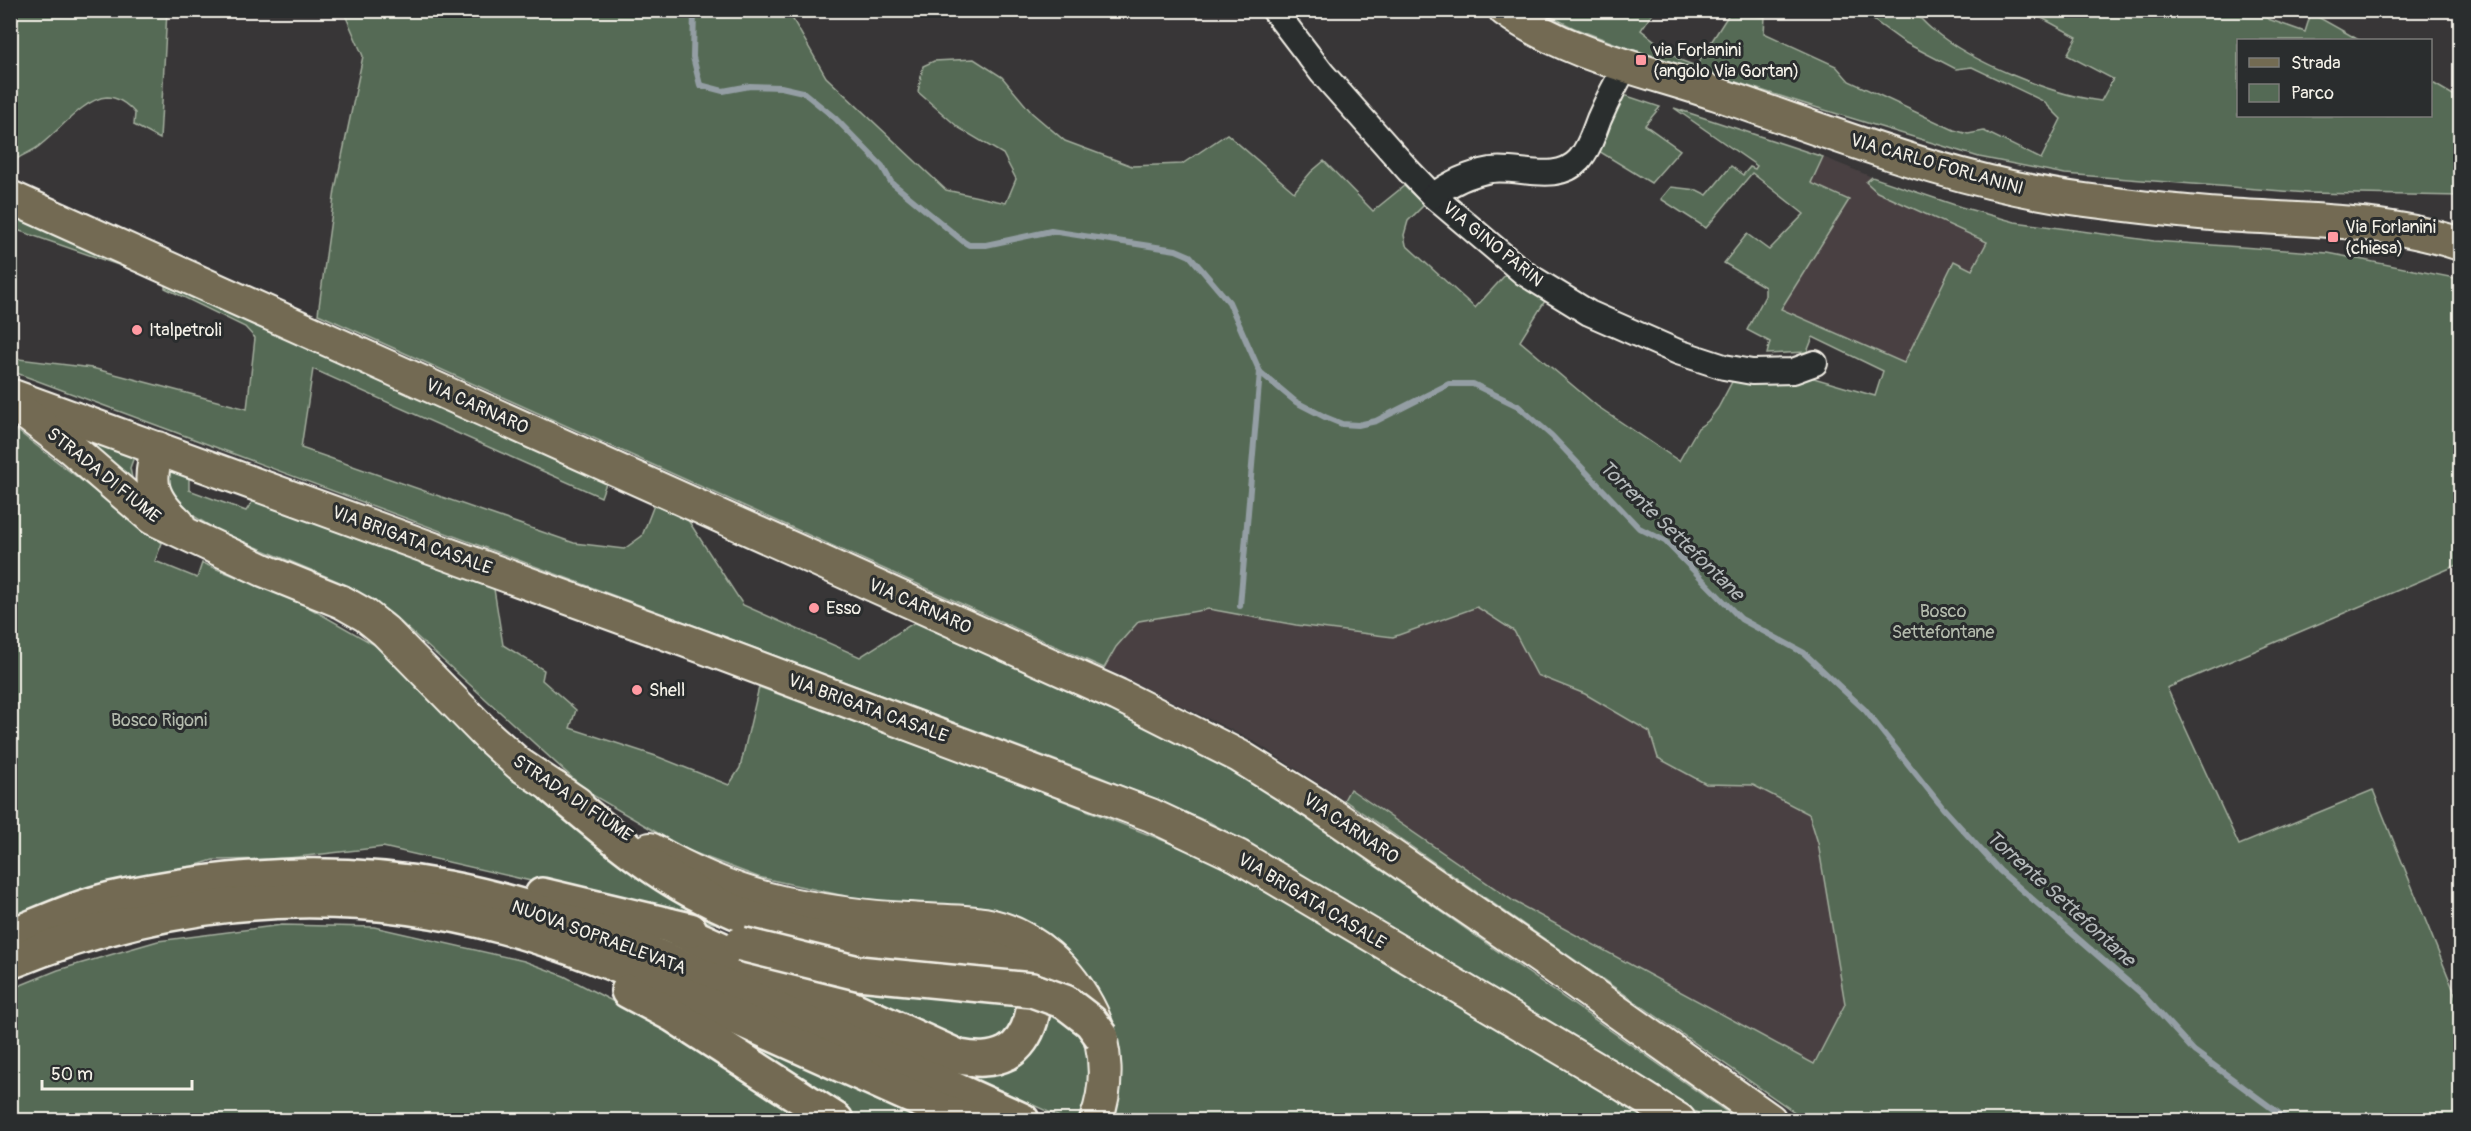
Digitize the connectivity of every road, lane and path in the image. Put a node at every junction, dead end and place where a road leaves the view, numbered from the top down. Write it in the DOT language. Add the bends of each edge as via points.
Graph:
graph roads {
  1 [pos="1274,10"];
  2 [pos="1505,10"];
  3 [pos="1626,66"];
  4 [pos="1433,196"];
  5 [pos="10,197"];
  6 [pos="2459,241"];
  7 [pos="1815,363"];
  8 [pos="10,395"];
  9 [pos="10,402"];
  10 [pos="158,448"];
  11 [pos="197,540"];
  12 [pos="554,788"];
  13 [pos="334,888"];
  14 [pos="668,925"];
  15 [pos="10,936"];
  16 [pos="10,962"];
  17 [pos="1102,1037"];
  18 [pos="836,1120"];
  19 [pos="964,1120"];
  20 [pos="1022,1120"];
  21 [pos="1096,1120"];
  22 [pos="1679,1120"];
  23 [pos="1770,1120"];
  1 -- 4 [label="street, VIA GINO PARIN" via="1322,73"];
  2 -- 3 [label="main road, VIA CARLO FORLANINI" via="1563,42"];
  3 -- 4 [label="street" via="1578,161 1548,174 1493,170 1465,177"];
  3 -- 6 [label="main road, VIA CARLO FORLANINI" via="1915,162 2018,190 2220,214 2338,222"];
  4 -- 7 [label="street, VIA GINO PARIN" via="1524,273 1588,314 1640,337 1724,367 1752,372 1793,371"];
  5 -- 23 [label="main road, VIA CARNARO" via="1108,690 1229,750 1392,855"];
  8 -- 10 [label="main road, VIA BRIGATA CASALE"];
  9 -- 11 [label="main road, STRADA DI FIUME" via="152,518"];
  10 -- 11 [label="main road" via="151,477 154,493 163,509"];
  10 -- 22 [label="main road, VIA BRIGATA CASALE" via="1151,815 1238,856"];
  11 -- 12 [label="main road, STRADA DI FIUME" via="364,615 488,736"];
  12 -- 14 [label="highway" via="604,830 695,893 757,919 869,947 976,955 1016,969 1028,978 1033,989 1029,1026 1010,1052 993,1059 958,1057"];
  12 -- 17 [label="main road, STRADA DI FIUME, bridge" via="645,846 733,888 781,902 846,913 984,924 1011,932 1050,956 1067,974 1086,1002"];
  13 -- 14 [label="highway" via="445,879 520,890"];
  13 -- 15 [label="highway, NUOVA SOPRAELEVATA" via="221,880 109,900"];
  13 -- 16 [label="highway, NUOVA SOPRAELEVATA" via="281,900 172,912 58,942"];
  13 -- 18 [label="highway" via="496,938 616,985 673,1015"];
  13 -- 19 [label="highway, NUOVA SOPRAELEVATA" via="504,927 604,960"];
  13 -- 20 [label="highway, NUOVA SOPRAELEVATA" via="383,879 447,888 528,908 689,970"];
  14 -- 17 [label="highway, bridge" via="858,974 1032,990 1065,1002 1091,1022"];
  17 -- 21 [label="main road, STRADA DI FIUME" via="1103,1090"];
}
